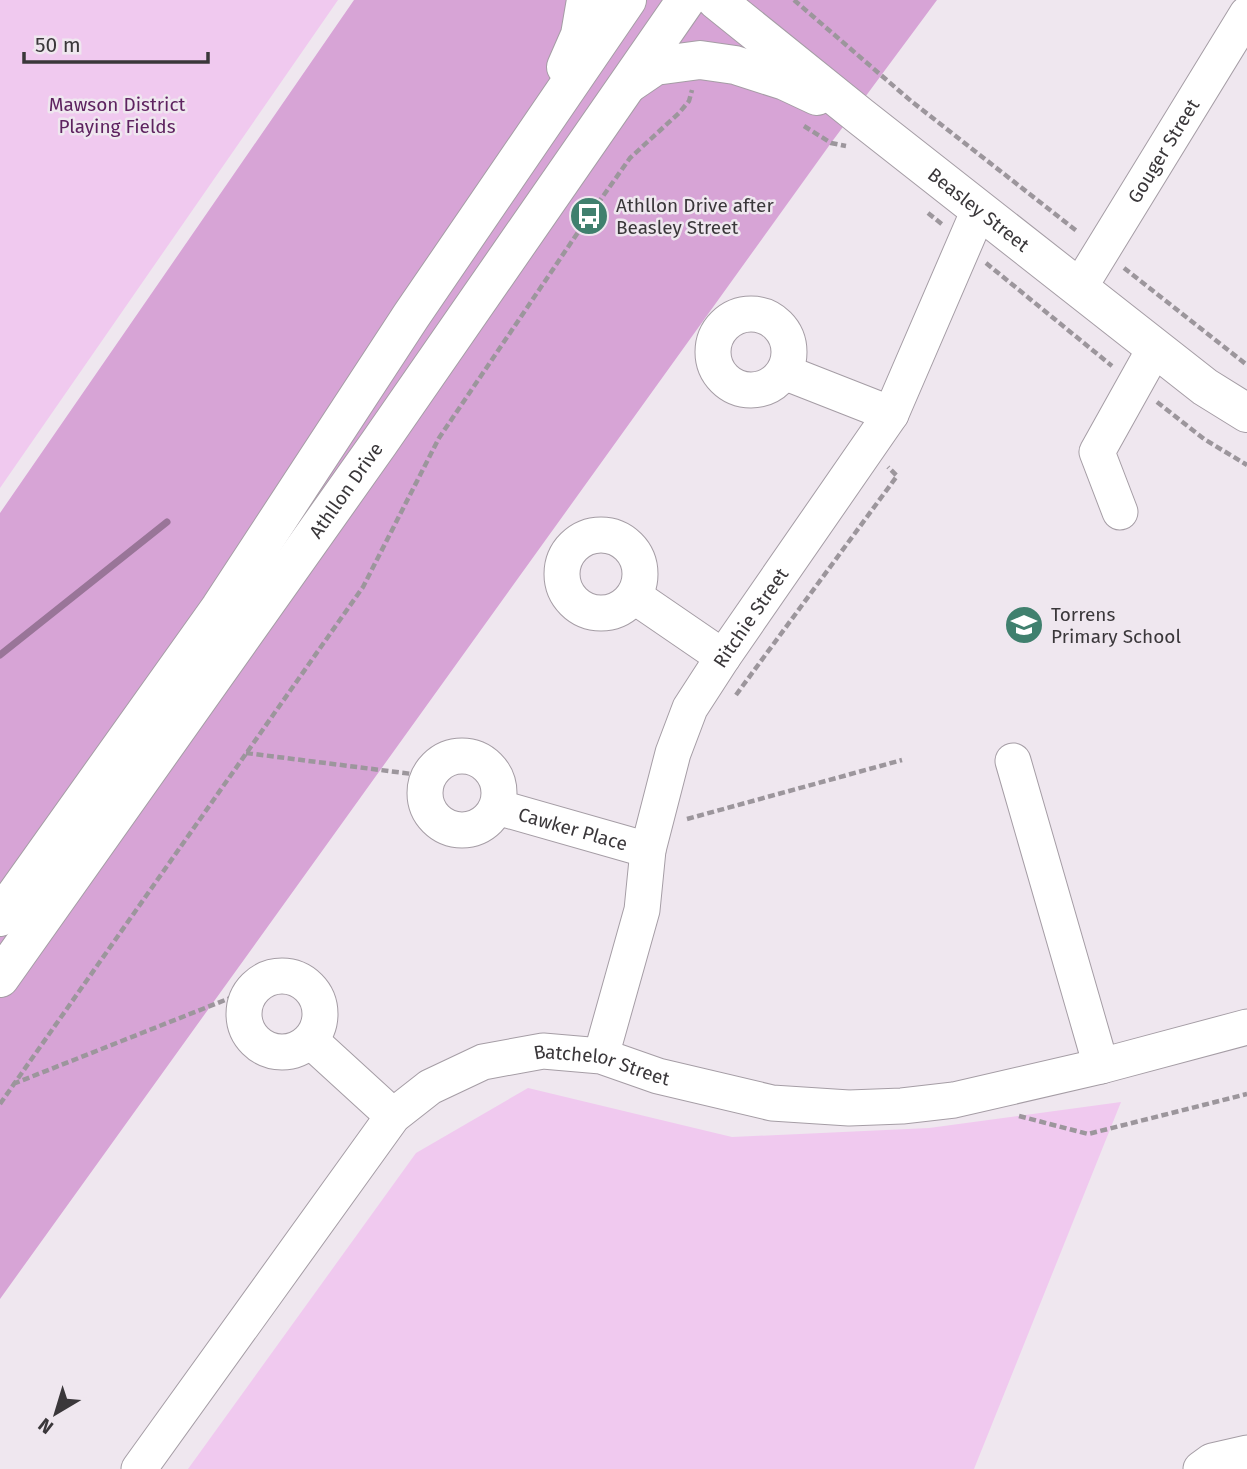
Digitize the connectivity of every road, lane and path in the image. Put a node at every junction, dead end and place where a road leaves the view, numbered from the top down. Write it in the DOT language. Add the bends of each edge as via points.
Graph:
graph roads {
  1 [pos="586,0"];
  2 [pos="627,0"];
  3 [pos="686,0"];
  4 [pos="716,0"];
  5 [pos="758,0"];
  6 [pos="794,0"];
  7 [pos="1247,14"];
  8 [pos="778,49"];
  9 [pos="696,78"];
  10 [pos="629,83"];
  11 [pos="796,121"];
  12 [pos="541,124"];
  13 [pos="857,132"];
  14 [pos="924,209"];
  15 [pos="975,238"];
  16 [pos="1102,251"];
  17 [pos="1079,288"];
  18 [pos="1155,348"];
  19 [pos="1247,365"];
  20 [pos="784,372"];
  21 [pos="1135,385"];
  22 [pos="891,414"];
  23 [pos="1247,414"];
  24 [pos="882,462"];
  25 [pos="1247,465"];
  26 [pos="1119,512"];
  27 [pos="634,596"];
  28 [pos="723,657"];
  29 [pos="735,697"];
  30 [pos="247,753"];
  31 [pos="902,760"];
  32 [pos="1013,761"];
  33 [pos="428,776"];
  34 [pos="497,807"];
  35 [pos="685,820"];
  36 [pos="648,850"];
  37 [pos="0,917"];
  38 [pos="0,978"];
  39 [pos="253,989"];
  40 [pos="1247,1027"];
  41 [pos="311,1041"];
  42 [pos="600,1056"];
  43 [pos="1101,1066"];
  44 [pos="13,1084"];
  45 [pos="1247,1094"];
  46 [pos="0,1104"];
  47 [pos="1008,1113"];
  48 [pos="393,1116"];
  49 [pos="1247,1453"];
  50 [pos="139,1469"];
  51 [pos="1201,1469"];
  1 -- 12 [label="main road" via="580,35"];
  2 -- 12 [label="main road, Athllon Drive"];
  3 -- 10 [label="main road, Athllon Drive"];
  4 -- 8 [label="main road, Beasley Street"];
  5 -- 8 [label="main road"];
  6 -- 16 [label="path" via="911,101"];
  7 -- 16 [label="street, Gouger Street"];
  8 -- 13 [label="main road, Beasley Street"];
  9 -- 30 [label="path" via="689,101 630,158 439,438 363,587"];
  10 -- 13 [label="main road" via="655,66 700,60 735,65 785,81"];
  10 -- 38 [label="main road, Athllon Drive"];
  11 -- 13 [label="path" via="831,143"];
  12 -- 37 [label="main road, Athllon Drive" via="220,608"];
  13 -- 15 [label="main road, Beasley Street"];
  14 -- 15 [label="path"];
  15 -- 17 [label="main road, Beasley Street"];
  15 -- 21 [label="path"];
  15 -- 22 [label="street, Ritchie Street"];
  16 -- 17 [label="street, Gouger Street"];
  16 -- 19 [label="path"];
  17 -- 18 [label="main road, Beasley Street"];
  18 -- 21 [label="street"];
  18 -- 23 [label="main road, Beasley Street"];
  20 -- 22 [label="street"];
  21 -- 25 [label="path" via="1204,439"];
  21 -- 26 [label="street" via="1097,452"];
  22 -- 28 [label="street, Ritchie Street"];
  24 -- 29 [label="path" via="897,476"];
  27 -- 28 [label="street"];
  28 -- 36 [label="street, Ritchie Street" via="690,708 673,753"];
  30 -- 33 [label="path"];
  30 -- 44 [label="path"];
  31 -- 35 [label="path"];
  32 -- 43 [label="street"];
  33 -- 34 [label="street, Cawker Place" via="446,758 471,756 483,761 499,781"];
  33 -- 34 [label="street, Cawker Place" via="425,800 437,821 447,827 459,830 482,825"];
  34 -- 36 [label="street, Cawker Place"];
  36 -- 42 [label="street, Ritchie Street" via="642,910"];
  39 -- 41 [label="street" via="243,1013 252,1038 262,1047 287,1053"];
  39 -- 41 [label="street" via="274,976 298,979 309,986 316,995 321,1019"];
  39 -- 44 [label="path"];
  40 -- 43 [label="street, Batchelor Street"];
  41 -- 48 [label="street"];
  42 -- 43 [label="street, Batchelor Street" via="658,1076 772,1103 849,1108 954,1100"];
  42 -- 48 [label="street, Batchelor Street" via="542,1051 482,1062 430,1087"];
  44 -- 46 [label="path"];
  45 -- 47 [label="path" via="1088,1134"];
  48 -- 50 [label="street, Batchelor Street"];
  49 -- 51 [label="street" via="1212,1461"];
}
